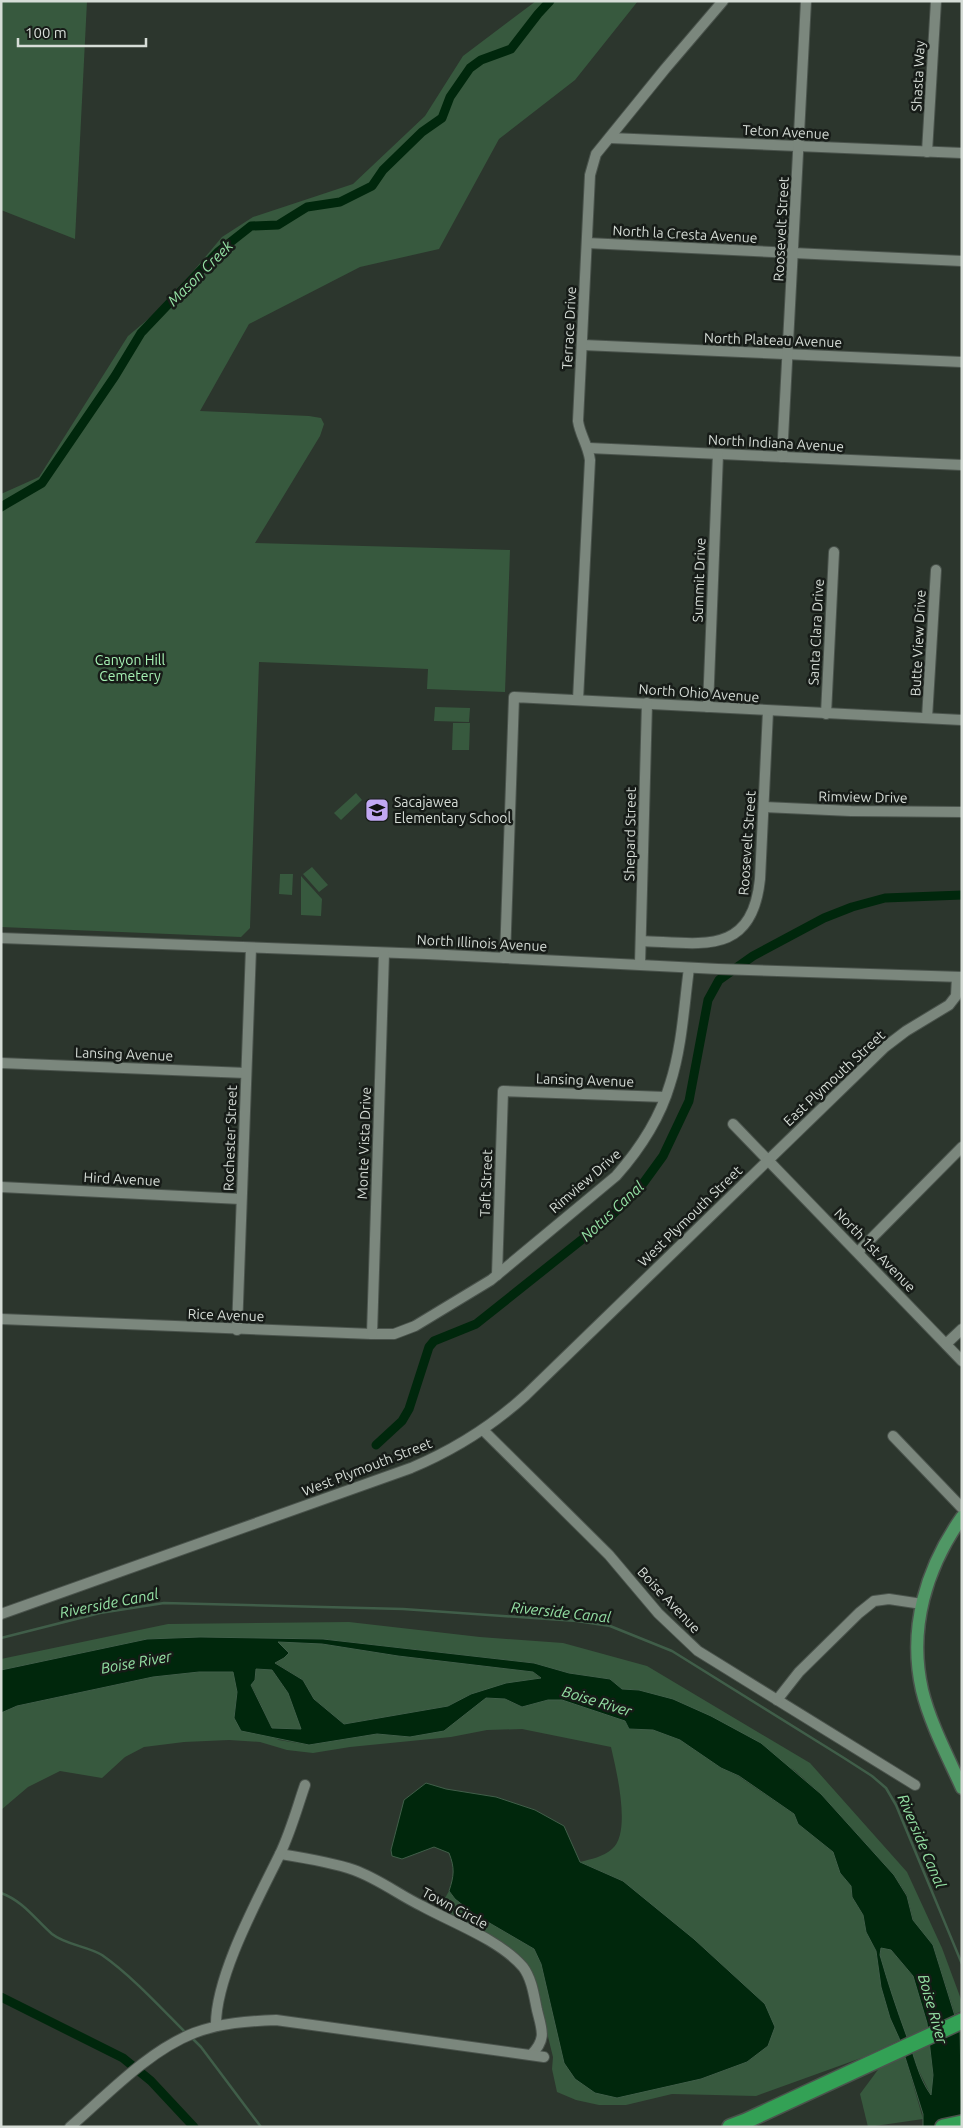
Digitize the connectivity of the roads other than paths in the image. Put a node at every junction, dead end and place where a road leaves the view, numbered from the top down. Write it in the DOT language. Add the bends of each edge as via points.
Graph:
graph roads {
  1 [pos="723,1"];
  2 [pos="806,1"];
  3 [pos="936,1"];
  4 [pos="610,138"];
  5 [pos="798,146"];
  6 [pos="927,152"];
  7 [pos="962,153"];
  8 [pos="587,243"];
  9 [pos="793,253"];
  10 [pos="962,260"];
  11 [pos="583,345"];
  12 [pos="788,354"];
  13 [pos="962,362"];
  14 [pos="589,448"];
  15 [pos="718,454"];
  16 [pos="782,457"];
  17 [pos="962,465"];
  18 [pos="834,552"];
  19 [pos="936,570"];
  20 [pos="578,700"];
  21 [pos="647,704"];
  22 [pos="708,707"];
  23 [pos="768,711"];
  24 [pos="826,714"];
  25 [pos="927,718"];
  26 [pos="962,720"];
  27 [pos="764,807"];
  28 [pos="962,812"];
  29 [pos="1,938"];
  30 [pos="641,941"];
  31 [pos="251,948"];
  32 [pos="384,953"];
  33 [pos="505,958"];
  34 [pos="640,964"];
  35 [pos="689,968"];
  36 [pos="959,977"];
  37 [pos="1,1062"];
  38 [pos="246,1073"];
  39 [pos="503,1091"];
  40 [pos="665,1097"];
  41 [pos="733,1124"];
  42 [pos="962,1147"];
  43 [pos="768,1160"];
  44 [pos="1,1187"];
  45 [pos="241,1199"];
  46 [pos="858,1252"];
  47 [pos="497,1275"];
  48 [pos="443,1309"];
  49 [pos="1,1319"];
  50 [pos="962,1329"];
  51 [pos="236,1330"];
  52 [pos="372,1334"];
  53 [pos="946,1344"];
  54 [pos="962,1361"];
  55 [pos="482,1430"];
  56 [pos="893,1436"];
  57 [pos="962,1508"];
  58 [pos="962,1518"];
  59 [pos="922,1604"];
  60 [pos="1,1614"];
  61 [pos="778,1700"];
  62 [pos="305,1785"];
  63 [pos="915,1785"];
  64 [pos="962,1788"];
  65 [pos="280,1854"];
  66 [pos="962,2021"];
  67 [pos="216,2026"];
  68 [pos="531,2055"];
  69 [pos="544,2057"];
  70 [pos="962,2123"];
  71 [pos="70,2127"];
  72 [pos="730,2127"];
  73 [pos="943,2127"];
  1 -- 4 [label="street, Terrace Drive"];
  2 -- 5 [label="street, Roosevelt Street"];
  3 -- 6 [label="street, Shasta Way"];
  4 -- 5 [label="street, Teton Avenue"];
  4 -- 8 [label="street, Terrace Drive" via="596,154 590,174"];
  5 -- 6 [label="street, Teton Avenue"];
  5 -- 9 [label="street, Roosevelt Street"];
  6 -- 7 [label="street, Teton Avenue"];
  8 -- 9 [label="street, North la Cresta Avenue"];
  8 -- 11 [label="street, Terrace Drive"];
  9 -- 10 [label="street, North la Cresta Avenue"];
  9 -- 12 [label="street, Roosevelt Street"];
  11 -- 12 [label="street, North Plateau Avenue"];
  11 -- 14 [label="street, Terrace Drive" via="578,421 579,431"];
  12 -- 13 [label="street, North Plateau Avenue"];
  12 -- 16 [label="street, Roosevelt Street"];
  14 -- 15 [label="street, North Indiana Avenue"];
  14 -- 20 [label="street, Terrace Drive"];
  15 -- 16 [label="street, North Indiana Avenue"];
  15 -- 22 [label="street, Summit Drive"];
  16 -- 17 [label="street, North Indiana Avenue"];
  18 -- 24 [label="street, Santa Clara Drive"];
  19 -- 25 [label="street, Butte View Drive"];
  20 -- 21 [label="street, North Ohio Avenue"];
  20 -- 33 [label="street, North Ohio Avenue" via="514,697"];
  21 -- 22 [label="street, North Ohio Avenue"];
  21 -- 30 [label="street, Shepard Street"];
  22 -- 23 [label="street, North Ohio Avenue"];
  23 -- 24 [label="street, North Ohio Avenue"];
  23 -- 27 [label="street, Roosevelt Street"];
  24 -- 25 [label="street, North Ohio Avenue"];
  25 -- 26 [label="street, North Ohio Avenue"];
  27 -- 28 [label="street, Rimview Drive"];
  27 -- 30 [label="street, Roosevelt Street" via="758,898 748,922 737,933 711,943"];
  29 -- 31 [label="street, North Illinois Avenue"];
  30 -- 34 [label="street, Shepard Street"];
  31 -- 32 [label="street, North Illinois Avenue"];
  31 -- 38 [label="street, Rochester Street"];
  32 -- 33 [label="street, North Illinois Avenue"];
  32 -- 52 [label="street, Monte Vista Drive"];
  33 -- 34 [label="street, North Illinois Avenue"];
  34 -- 35 [label="street, North Illinois Avenue"];
  35 -- 36 [label="street, North Illinois Avenue"];
  35 -- 40 [label="street, Rimview Drive" via="677,1054"];
  36 -- 43 [label="street, East Plymouth Street" via="956,996 949,1005 884,1047"];
  37 -- 38 [label="street, Lansing Avenue"];
  38 -- 45 [label="street, Rochester Street"];
  39 -- 40 [label="street, Lansing Avenue"];
  39 -- 47 [label="street, Taft Street"];
  40 -- 47 [label="street, Rimview Drive" via="633,1158 616,1176"];
  41 -- 43 [label="street, North 1st Avenue"];
  42 -- 46 [label="street"];
  43 -- 46 [label="street, North 1st Avenue"];
  43 -- 55 [label="street, West Plymouth Street" via="526,1395"];
  44 -- 45 [label="street, Hird Avenue"];
  45 -- 51 [label="street, Rochester Street"];
  46 -- 53 [label="street, North 1st Avenue"];
  47 -- 48 [label="street, Rimview Drive"];
  48 -- 52 [label="street, Rice Avenue" via="394,1334"];
  49 -- 51 [label="street, Rice Avenue"];
  50 -- 53 [label="street"];
  51 -- 52 [label="street, Rice Avenue"];
  53 -- 54 [label="street, North 1st Avenue"];
  55 -- 60 [label="street, West Plymouth Street" via="458,1446 411,1468"];
  55 -- 61 [label="street, Boise Avenue" via="610,1556 676,1632 698,1651"];
  56 -- 57 [label="street"];
  58 -- 59 [label="main road" via="937,1558"];
  59 -- 61 [label="street" via="889,1599 874,1602 799,1672"];
  59 -- 64 [label="main road" via="917,1634 922,1690"];
  61 -- 63 [label="street, Boise Avenue"];
  62 -- 65 [label="street"];
  65 -- 67 [label="street" via="235,1951 220,1993"];
  65 -- 68 [label="street, Town Circle" via="369,1876 513,1957 531,1982 542,2029 539,2047"];
  66 -- 72 [label="highway"];
  67 -- 68 [label="street" via="276,2020"];
  67 -- 71 [label="street" via="165,2048"];
  68 -- 69 [label="street"];
  70 -- 73 [label="highway"];
}
